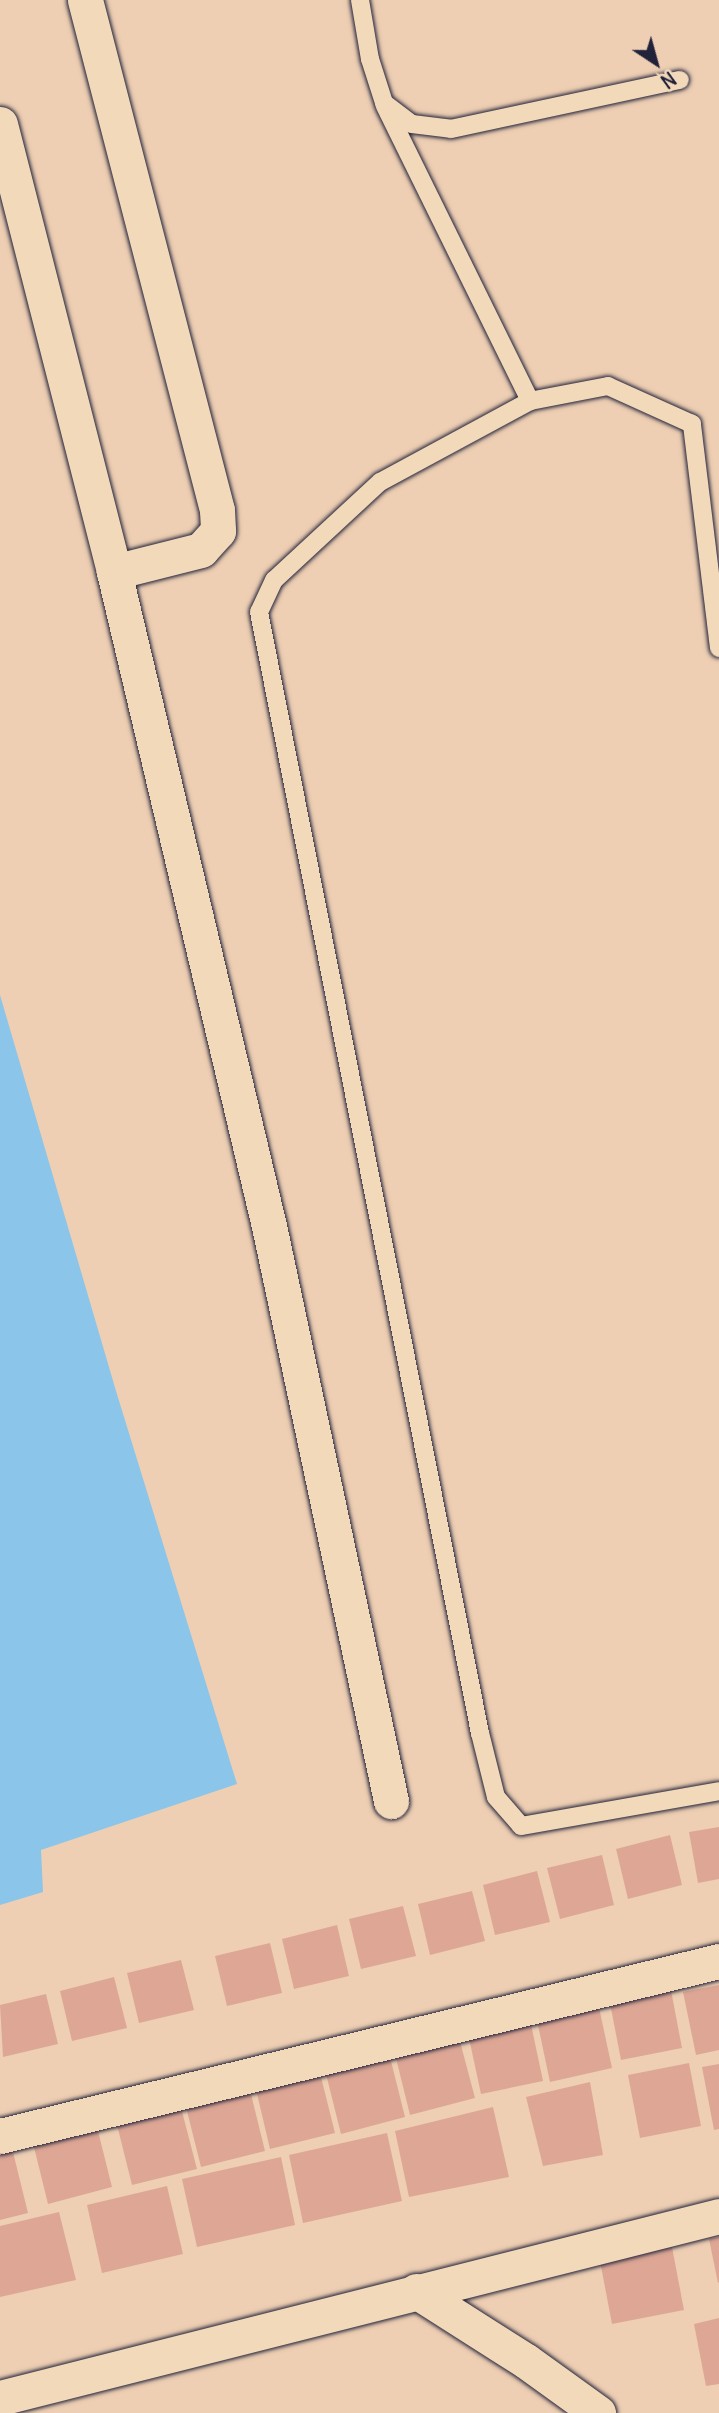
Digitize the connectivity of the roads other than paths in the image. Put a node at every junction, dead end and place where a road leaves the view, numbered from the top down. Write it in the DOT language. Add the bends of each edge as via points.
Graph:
graph roads {
  1 [pos="85,0"];
  2 [pos="360,0"];
  3 [pos="680,80"];
  4 [pos="384,103"];
  5 [pos="0,124"];
  6 [pos="530,401"];
  7 [pos="114,572"];
  8 [pos="719,648"];
  9 [pos="719,1791"];
  10 [pos="391,1801"];
  11 [pos="719,1961"];
  12 [pos="0,2136"];
  13 [pos="719,2216"];
  14 [pos="416,2291"];
  15 [pos="0,2398"];
  16 [pos="598,2413"];
  1 -- 7 [label="street" via="217,510 218,531 201,550"];
  2 -- 4 [label="lane" via="370,60"];
  3 -- 4 [label="lane" via="451,129 412,124"];
  4 -- 6 [label="lane"];
  5 -- 7 [label="street"];
  6 -- 8 [label="lane" via="608,386 692,424"];
  6 -- 9 [label="lane" via="380,482 274,580 259,612 496,1797 521,1826"];
  7 -- 10 [label="street" via="269,1226"];
  11 -- 12 [label="street"];
  13 -- 14 [label="street"];
  14 -- 15 [label="street"];
  14 -- 16 [label="street"];
}
